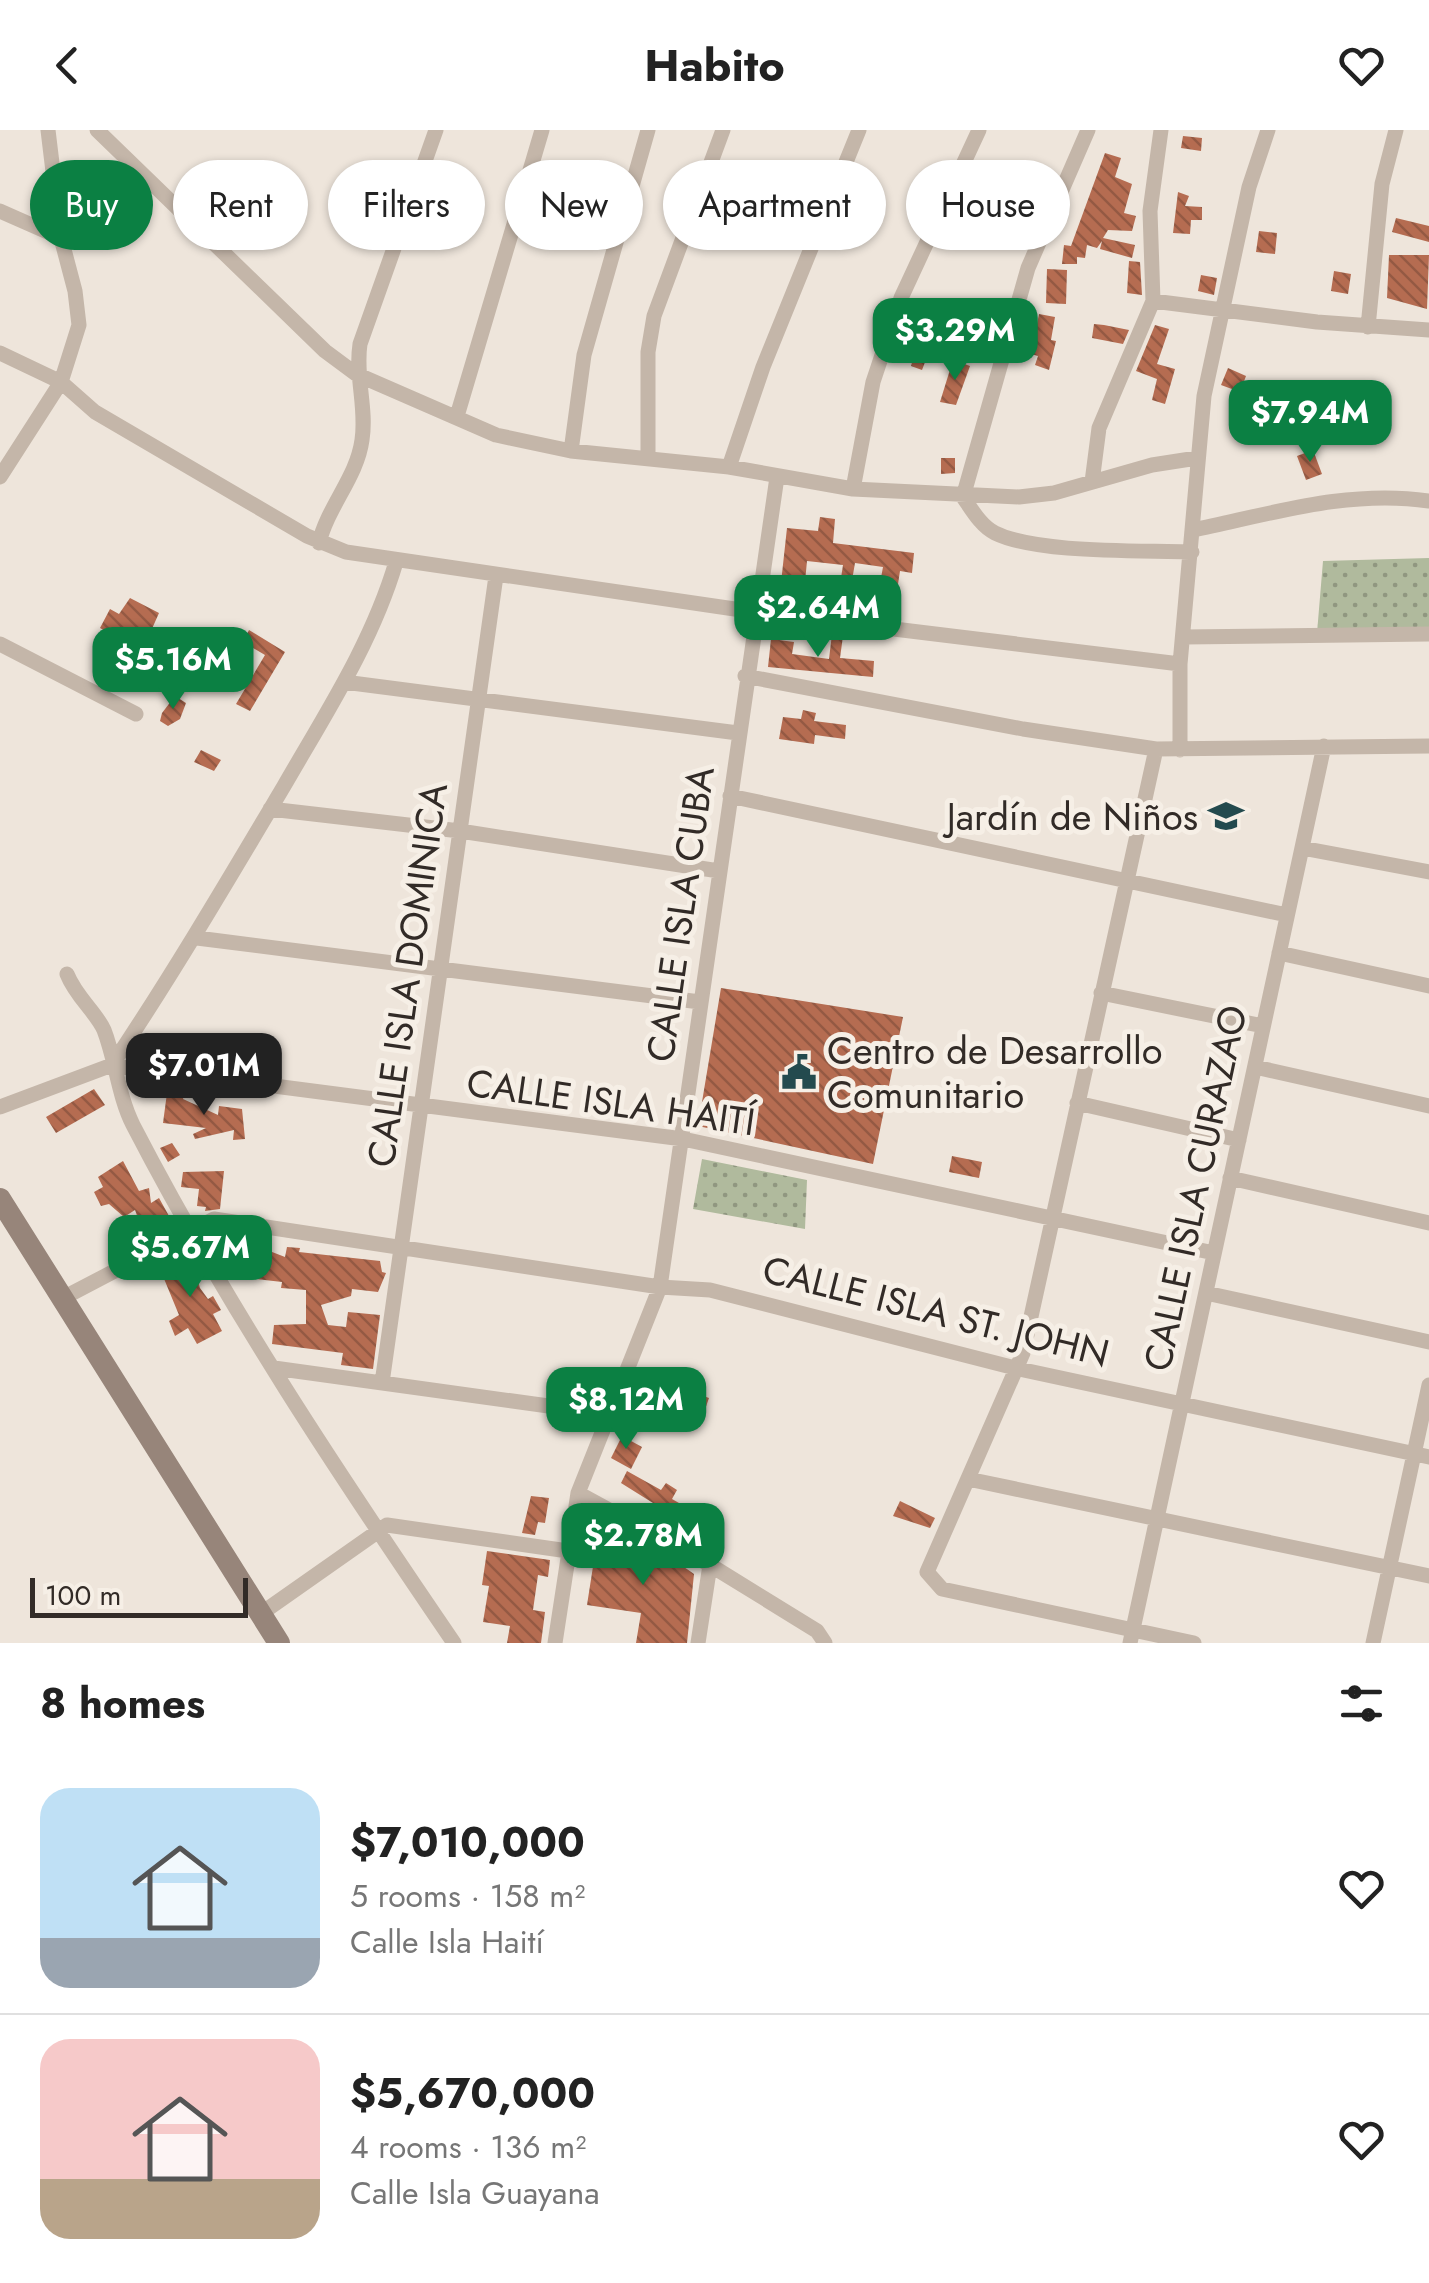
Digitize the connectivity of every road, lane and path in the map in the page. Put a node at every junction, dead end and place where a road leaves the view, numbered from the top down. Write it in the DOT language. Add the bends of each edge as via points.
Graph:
graph roads {
  1 [pos="48,130"];
  2 [pos="96,130"];
  3 [pos="436,130"];
  4 [pos="542,130"];
  5 [pos="648,130"];
  6 [pos="723,130"];
  7 [pos="858,130"];
  8 [pos="978,130"];
  9 [pos="1088,130"];
  10 [pos="1161,130"];
  11 [pos="1268,130"];
  12 [pos="1396,130"];
  13 [pos="52,160"];
  14 [pos="0,211"];
  15 [pos="30,224"];
  16 [pos="64,250"];
  17 [pos="1153,301"];
  18 [pos="1224,309"];
  19 [pos="1368,327"];
  20 [pos="1429,330"];
  21 [pos="0,354"];
  22 [pos="356,374"];
  23 [pos="61,382"];
  24 [pos="458,416"];
  25 [pos="571,451"];
  26 [pos="648,458"];
  27 [pos="1197,458"];
  28 [pos="730,467"];
  29 [pos="0,477"];
  30 [pos="778,477"];
  31 [pos="1092,482"];
  32 [pos="853,489"];
  33 [pos="963,497"];
  34 [pos="1429,500"];
  35 [pos="1192,530"];
  36 [pos="319,543"];
  37 [pos="1192,552"];
  38 [pos="396,562"];
  39 [pos="496,576"];
  40 [pos="755,612"];
  41 [pos="1429,634"];
  42 [pos="1184,637"];
  43 [pos="0,644"];
  44 [pos="1180,664"];
  45 [pos="746,676"];
  46 [pos="344,682"];
  47 [pos="478,700"];
  48 [pos="136,714"];
  49 [pos="738,733"];
  50 [pos="1324,746"];
  51 [pos="1429,746"];
  52 [pos="1156,749"];
  53 [pos="1180,750"];
  54 [pos="730,796"];
  55 [pos="270,809"];
  56 [pos="460,832"];
  57 [pos="1302,848"];
  58 [pos="719,871"];
  59 [pos="1429,872"];
  60 [pos="1129,879"];
  61 [pos="1288,915"];
  62 [pos="197,938"];
  63 [pos="1279,953"];
  64 [pos="440,969"];
  65 [pos="67,974"];
  66 [pos="1429,986"];
  67 [pos="1101,993"];
  68 [pos="700,1002"];
  69 [pos="1263,1026"];
  70 [pos="112,1064"];
  71 [pos="1254,1067"];
  72 [pos="1077,1103"];
  73 [pos="1429,1106"];
  74 [pos="0,1107"];
  75 [pos="421,1108"];
  76 [pos="682,1140"];
  77 [pos="1239,1140"];
  78 [pos="1230,1178"];
  79 [pos="3,1211"];
  80 [pos="1054,1215"];
  81 [pos="1429,1222"];
  82 [pos="192,1227"];
  83 [pos="401,1249"];
  84 [pos="1214,1253"];
  85 [pos="660,1287"];
  86 [pos="1206,1292"];
  87 [pos="63,1298"];
  88 [pos="1429,1342"];
  89 [pos="274,1368"];
  90 [pos="1018,1369"];
  91 [pos="382,1383"];
  92 [pos="1429,1385"];
  93 [pos="1182,1403"];
  94 [pos="606,1414"];
  95 [pos="1422,1455"];
  96 [pos="968,1479"];
  97 [pos="578,1493"];
  98 [pos="1156,1519"];
  99 [pos="376,1530"];
  100 [pos="568,1551"];
  101 [pos="710,1565"];
  102 [pos="1390,1568"];
  103 [pos="1429,1576"];
  104 [pos="259,1614"];
  105 [pos="1131,1636"];
  106 [pos="279,1643"];
  107 [pos="454,1643"];
  108 [pos="555,1643"];
  109 [pos="698,1643"];
  110 [pos="825,1643"];
  111 [pos="1194,1643"];
  112 [pos="1373,1643"];
  1 -- 13 [label="street"];
  2 -- 22 [label="street"];
  3 -- 22 [label="street" via="360,344"];
  4 -- 24 [label="street"];
  5 -- 25 [label="street" via="584,355"];
  6 -- 26 [label="street" via="654,316"];
  7 -- 28 [label="street"];
  8 -- 32 [label="street" via="901,298 872,382"];
  9 -- 33 [label="street" via="1028,268"];
  10 -- 17 [label="street" via="1150,211"];
  11 -- 18 [label="street"];
  12 -- 19 [label="street" via="1382,184"];
  14 -- 15 [label="street"];
  16 -- 23 [label="street" via="78,325"];
  17 -- 18 [label="street"];
  17 -- 31 [label="street" via="1099,428"];
  18 -- 19 [label="street"];
  18 -- 27 [label="street"];
  19 -- 20 [label="street"];
  21 -- 23 [label="street"];
  22 -- 24 [label="street"];
  22 -- 36 [label="street" via="358,460"];
  23 -- 29 [label="street"];
  23 -- 36 [label="street" via="96,412"];
  24 -- 25 [label="street" via="496,435"];
  25 -- 26 [label="street"];
  26 -- 28 [label="street"];
  27 -- 31 [label="street"];
  27 -- 35 [label="street"];
  28 -- 30 [label="street"];
  30 -- 32 [label="street"];
  30 -- 40 [label="street, CALLE ISLA CUBA"];
  31 -- 33 [label="street" via="1054,494"];
  32 -- 33 [label="street"];
  33 -- 37 [label="street" via="998,534 1078,547"];
  34 -- 35 [label="street" via="1350,497"];
  35 -- 37 [label="street"];
  36 -- 38 [label="street"];
  37 -- 42 [label="street"];
  38 -- 39 [label="street"];
  38 -- 46 [label="street" via="379,619"];
  39 -- 40 [label="street"];
  39 -- 47 [label="street, CALLE ISLA DOMINICA"];
  40 -- 44 [label="street"];
  40 -- 45 [label="street, CALLE ISLA CUBA"];
  41 -- 42 [label="street"];
  42 -- 44 [label="street"];
  43 -- 48 [label="street"];
  44 -- 53 [label="street"];
  45 -- 49 [label="street, CALLE ISLA CUBA"];
  45 -- 52 [label="street"];
  46 -- 47 [label="street"];
  46 -- 55 [label="street"];
  47 -- 49 [label="street"];
  47 -- 56 [label="street, CALLE ISLA DOMINICA"];
  49 -- 54 [label="street, CALLE ISLA CUBA"];
  50 -- 51 [label="street"];
  50 -- 53 [label="street"];
  50 -- 57 [label="street, CALLE ISLA CURAZAO"];
  52 -- 53 [label="street"];
  52 -- 60 [label="street"];
  54 -- 58 [label="street, CALLE ISLA CUBA"];
  54 -- 60 [label="street"];
  55 -- 56 [label="street"];
  55 -- 62 [label="street"];
  56 -- 58 [label="street"];
  56 -- 64 [label="street, CALLE ISLA DOMINICA"];
  57 -- 59 [label="street"];
  57 -- 61 [label="street, CALLE ISLA CURAZAO"];
  58 -- 68 [label="street, CALLE ISLA CUBA"];
  60 -- 61 [label="street"];
  60 -- 67 [label="street"];
  61 -- 63 [label="street, CALLE ISLA CURAZAO"];
  62 -- 64 [label="street"];
  62 -- 70 [label="street"];
  63 -- 66 [label="street"];
  63 -- 69 [label="street, CALLE ISLA CURAZAO"];
  64 -- 68 [label="street"];
  64 -- 75 [label="street, CALLE ISLA DOMINICA"];
  65 -- 70 [label="street" via="103,1027"];
  67 -- 69 [label="street"];
  67 -- 72 [label="street"];
  68 -- 76 [label="street, CALLE ISLA CUBA"];
  69 -- 71 [label="street, CALLE ISLA CURAZAO"];
  70 -- 74 [label="street, CALLE ISLA HAITÍ"];
  70 -- 75 [label="street, CALLE ISLA HAITÍ"];
  70 -- 82 [label="street" via="131,1121"];
  71 -- 73 [label="street"];
  71 -- 77 [label="street, CALLE ISLA CURAZAO"];
  72 -- 77 [label="street"];
  72 -- 80 [label="street"];
  75 -- 76 [label="street, CALLE ISLA HAITÍ"];
  75 -- 83 [label="street, CALLE ISLA DOMINICA"];
  76 -- 80 [label="street, CALLE ISLA HAITÍ"];
  76 -- 85 [label="street, CALLE ISLA CUBA"];
  77 -- 78 [label="street, CALLE ISLA CURAZAO"];
  78 -- 81 [label="street"];
  78 -- 84 [label="street, CALLE ISLA CURAZAO"];
  79 -- 87 [label="street"];
  80 -- 84 [label="street, CALLE ISLA HAITÍ"];
  80 -- 90 [label="street"];
  82 -- 83 [label="street, CALLE ISLA ST. JOHN" via="214,1219"];
  82 -- 87 [label="street"];
  82 -- 89 [label="street"];
  83 -- 85 [label="street, CALLE ISLA ST. JOHN"];
  83 -- 91 [label="street, CALLE ISLA DOMINICA"];
  84 -- 86 [label="street, CALLE ISLA CURAZAO"];
  85 -- 90 [label="street, CALLE ISLA ST. JOHN" via="761,1300"];
  85 -- 94 [label="street, CALLE ISLA CUBA"];
  86 -- 88 [label="street"];
  86 -- 93 [label="street, CALLE ISLA CURAZAO"];
  87 -- 104 [label="street"];
  89 -- 91 [label="street"];
  89 -- 99 [label="street"];
  90 -- 93 [label="street, CALLE ISLA ST. JOHN"];
  90 -- 96 [label="street"];
  91 -- 94 [label="street"];
  92 -- 95 [label="street"];
  93 -- 95 [label="street, CALLE ISLA ST. JOHN"];
  93 -- 98 [label="street, CALLE ISLA CURAZAO"];
  94 -- 97 [label="street, CALLE ISLA CUBA"];
  95 -- 102 [label="street"];
  96 -- 98 [label="street"];
  96 -- 105 [label="street" via="927,1572 932,1583"];
  97 -- 100 [label="street, CALLE ISLA CUBA"];
  97 -- 101 [label="street"];
  98 -- 102 [label="street"];
  98 -- 105 [label="street, CALLE ISLA CURAZAO"];
  99 -- 100 [label="street" via="396,1525"];
  99 -- 104 [label="street"];
  99 -- 107 [label="street"];
  100 -- 108 [label="street, CALLE ISLA CUBA"];
  101 -- 109 [label="street"];
  101 -- 110 [label="street" via="817,1630"];
  102 -- 103 [label="street"];
  102 -- 112 [label="street"];
  104 -- 106 [label="street"];
  105 -- 111 [label="street"];
}
